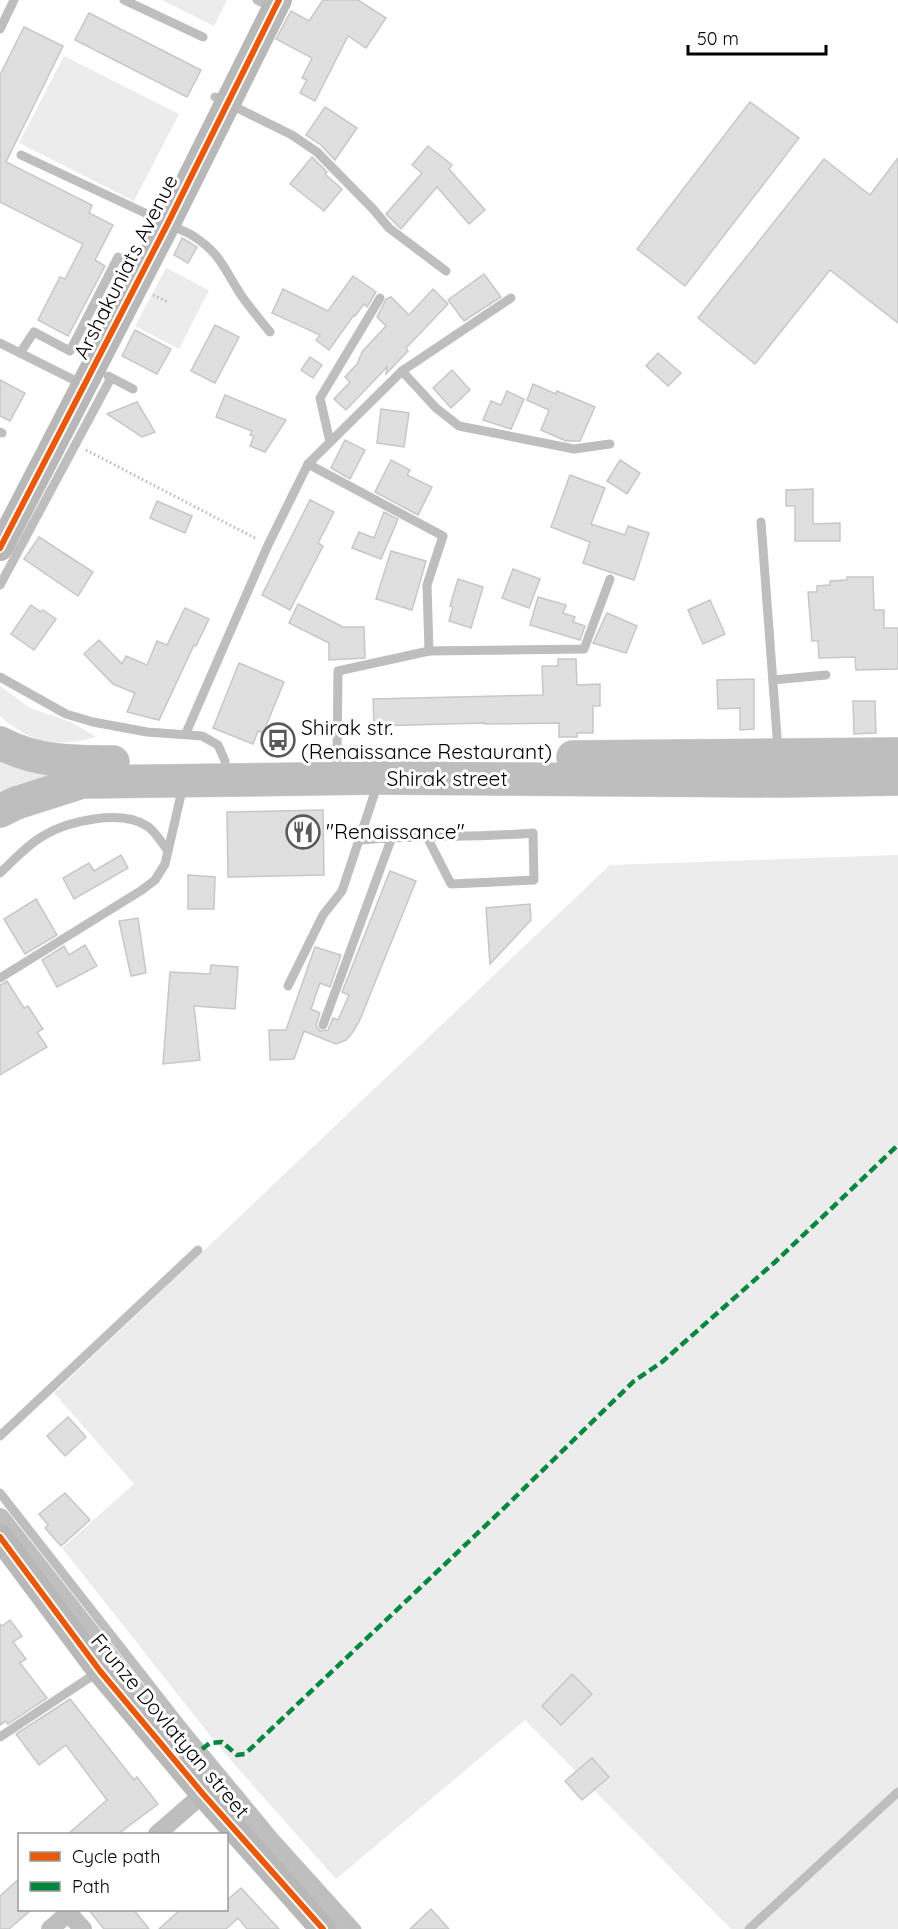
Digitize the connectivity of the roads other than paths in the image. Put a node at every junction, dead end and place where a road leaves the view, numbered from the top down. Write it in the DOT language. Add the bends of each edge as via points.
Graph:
graph roads {
  1 [pos="14,0"];
  2 [pos="124,0"];
  3 [pos="266,1"];
  4 [pos="0,29"];
  5 [pos="203,37"];
  6 [pos="221,100"];
  7 [pos="21,155"];
  8 [pos="160,221"];
  9 [pos="130,263"];
  10 [pos="446,271"];
  11 [pos="380,298"];
  12 [pos="511,298"];
  13 [pos="270,332"];
  14 [pos="0,343"];
  15 [pos="20,353"];
  16 [pos="402,371"];
  17 [pos="90,378"];
  18 [pos="133,389"];
  19 [pos="330,442"];
  20 [pos="610,444"];
  21 [pos="308,464"];
  22 [pos="0,519"];
  23 [pos="761,522"];
  24 [pos="0,548"];
  25 [pos="610,579"];
  26 [pos="0,585"];
  27 [pos="429,651"];
  28 [pos="826,675"];
  29 [pos="0,677"];
  30 [pos="773,680"];
  31 [pos="186,733"];
  32 [pos="0,743"];
  33 [pos="898,754"];
  34 [pos="778,756"];
  35 [pos="337,759"];
  36 [pos="225,761"];
  37 [pos="380,778"];
  38 [pos="898,779"];
  39 [pos="183,781"];
  40 [pos="0,811"];
  41 [pos="392,837"];
  42 [pos="427,837"];
  43 [pos="360,840"];
  44 [pos="168,850"];
  45 [pos="0,873"];
  46 [pos="0,978"];
  47 [pos="288,986"];
  48 [pos="323,1025"];
  49 [pos="198,1250"];
  50 [pos="0,1436"];
  51 [pos="0,1493"];
  52 [pos="0,1537"];
  53 [pos="100,1671"];
  54 [pos="0,1737"];
  55 [pos="174,1737"];
  56 [pos="898,1792"];
  57 [pos="202,1794"];
  58 [pos="158,1833"];
  59 [pos="70,1911"];
  60 [pos="50,1929"];
  61 [pos="83,1929"];
  62 [pos="323,1929"];
  63 [pos="357,1929"];
  64 [pos="749,1929"];
  1 -- 4 [label="lane"];
  2 -- 5 [label="lane"];
  3 -- 6 [label="street, Arshakuniats Avenue"];
  6 -- 8 [label="street, Arshakuniats Avenue"];
  6 -- 10 [label="lane" via="292,135 317,152 389,228"];
  7 -- 8 [label="lane"];
  8 -- 9 [label="street, Arshakuniats Avenue"];
  8 -- 13 [label="lane" via="208,245"];
  8 -- 17 [label="street, Arshakuniats Avenue"];
  9 -- 15 [label="lane" via="118,257 70,351 34,332"];
  9 -- 17 [label="street, Arshakuniats Avenue"];
  11 -- 19 [label="lane" via="320,398"];
  12 -- 16 [label="lane"];
  14 -- 15 [label="lane"];
  15 -- 17 [label="lane"];
  16 -- 19 [label="lane"];
  16 -- 20 [label="lane" via="436,408 459,426 574,449"];
  17 -- 18 [label="lane"];
  17 -- 22 [label="street, Arshakuniats Avenue"];
  17 -- 24 [label="street, Arshakuniats Avenue"];
  17 -- 26 [label="lane" via="75,444"];
  19 -- 21 [label="lane"];
  21 -- 27 [label="lane" via="443,536 428,585"];
  21 -- 31 [label="lane"];
  23 -- 30 [label="lane"];
  25 -- 27 [label="lane" via="584,649"];
  27 -- 35 [label="lane" via="338,671"];
  28 -- 30 [label="lane"];
  29 -- 31 [label="lane" via="75,717 128,729"];
  30 -- 34 [label="lane"];
  31 -- 36 [label="lane" via="218,745"];
  32 -- 36 [label="highway, Shirak street" via="54,761"];
  33 -- 34 [label="highway, Shirak street"];
  34 -- 35 [label="highway, Shirak street"];
  35 -- 36 [label="highway, Shirak street"];
  37 -- 38 [label="highway, Shirak street"];
  37 -- 39 [label="highway, Shirak street"];
  37 -- 43 [label="lane"];
  39 -- 40 [label="highway, Shirak street" via="81,782"];
  39 -- 44 [label="lane"];
  41 -- 42 [label="lane"];
  41 -- 43 [label="lane"];
  41 -- 48 [label="lane"];
  42 -- 42 [label="lane" via="533,833 534,880 451,884"];
  43 -- 47 [label="lane" via="342,891 323,915"];
  44 -- 45 [label="lane" via="147,826 129,819 96,818 43,836"];
  44 -- 46 [label="lane" via="165,864 142,890"];
  49 -- 50 [label="lane"];
  51 -- 55 [label="lane"];
  52 -- 53 [label="street, Frunze Dovlatyan street"];
  53 -- 54 [label="lane"];
  53 -- 55 [label="street, Frunze Dovlatyan street"];
  55 -- 57 [label="street, Frunze Dovlatyan street"];
  55 -- 63 [label="lane"];
  56 -- 64 [label="lane"];
  57 -- 58 [label="street"];
  57 -- 62 [label="street, Frunze Dovlatyan street"];
  59 -- 60 [label="street"];
  59 -- 61 [label="street"];
}
